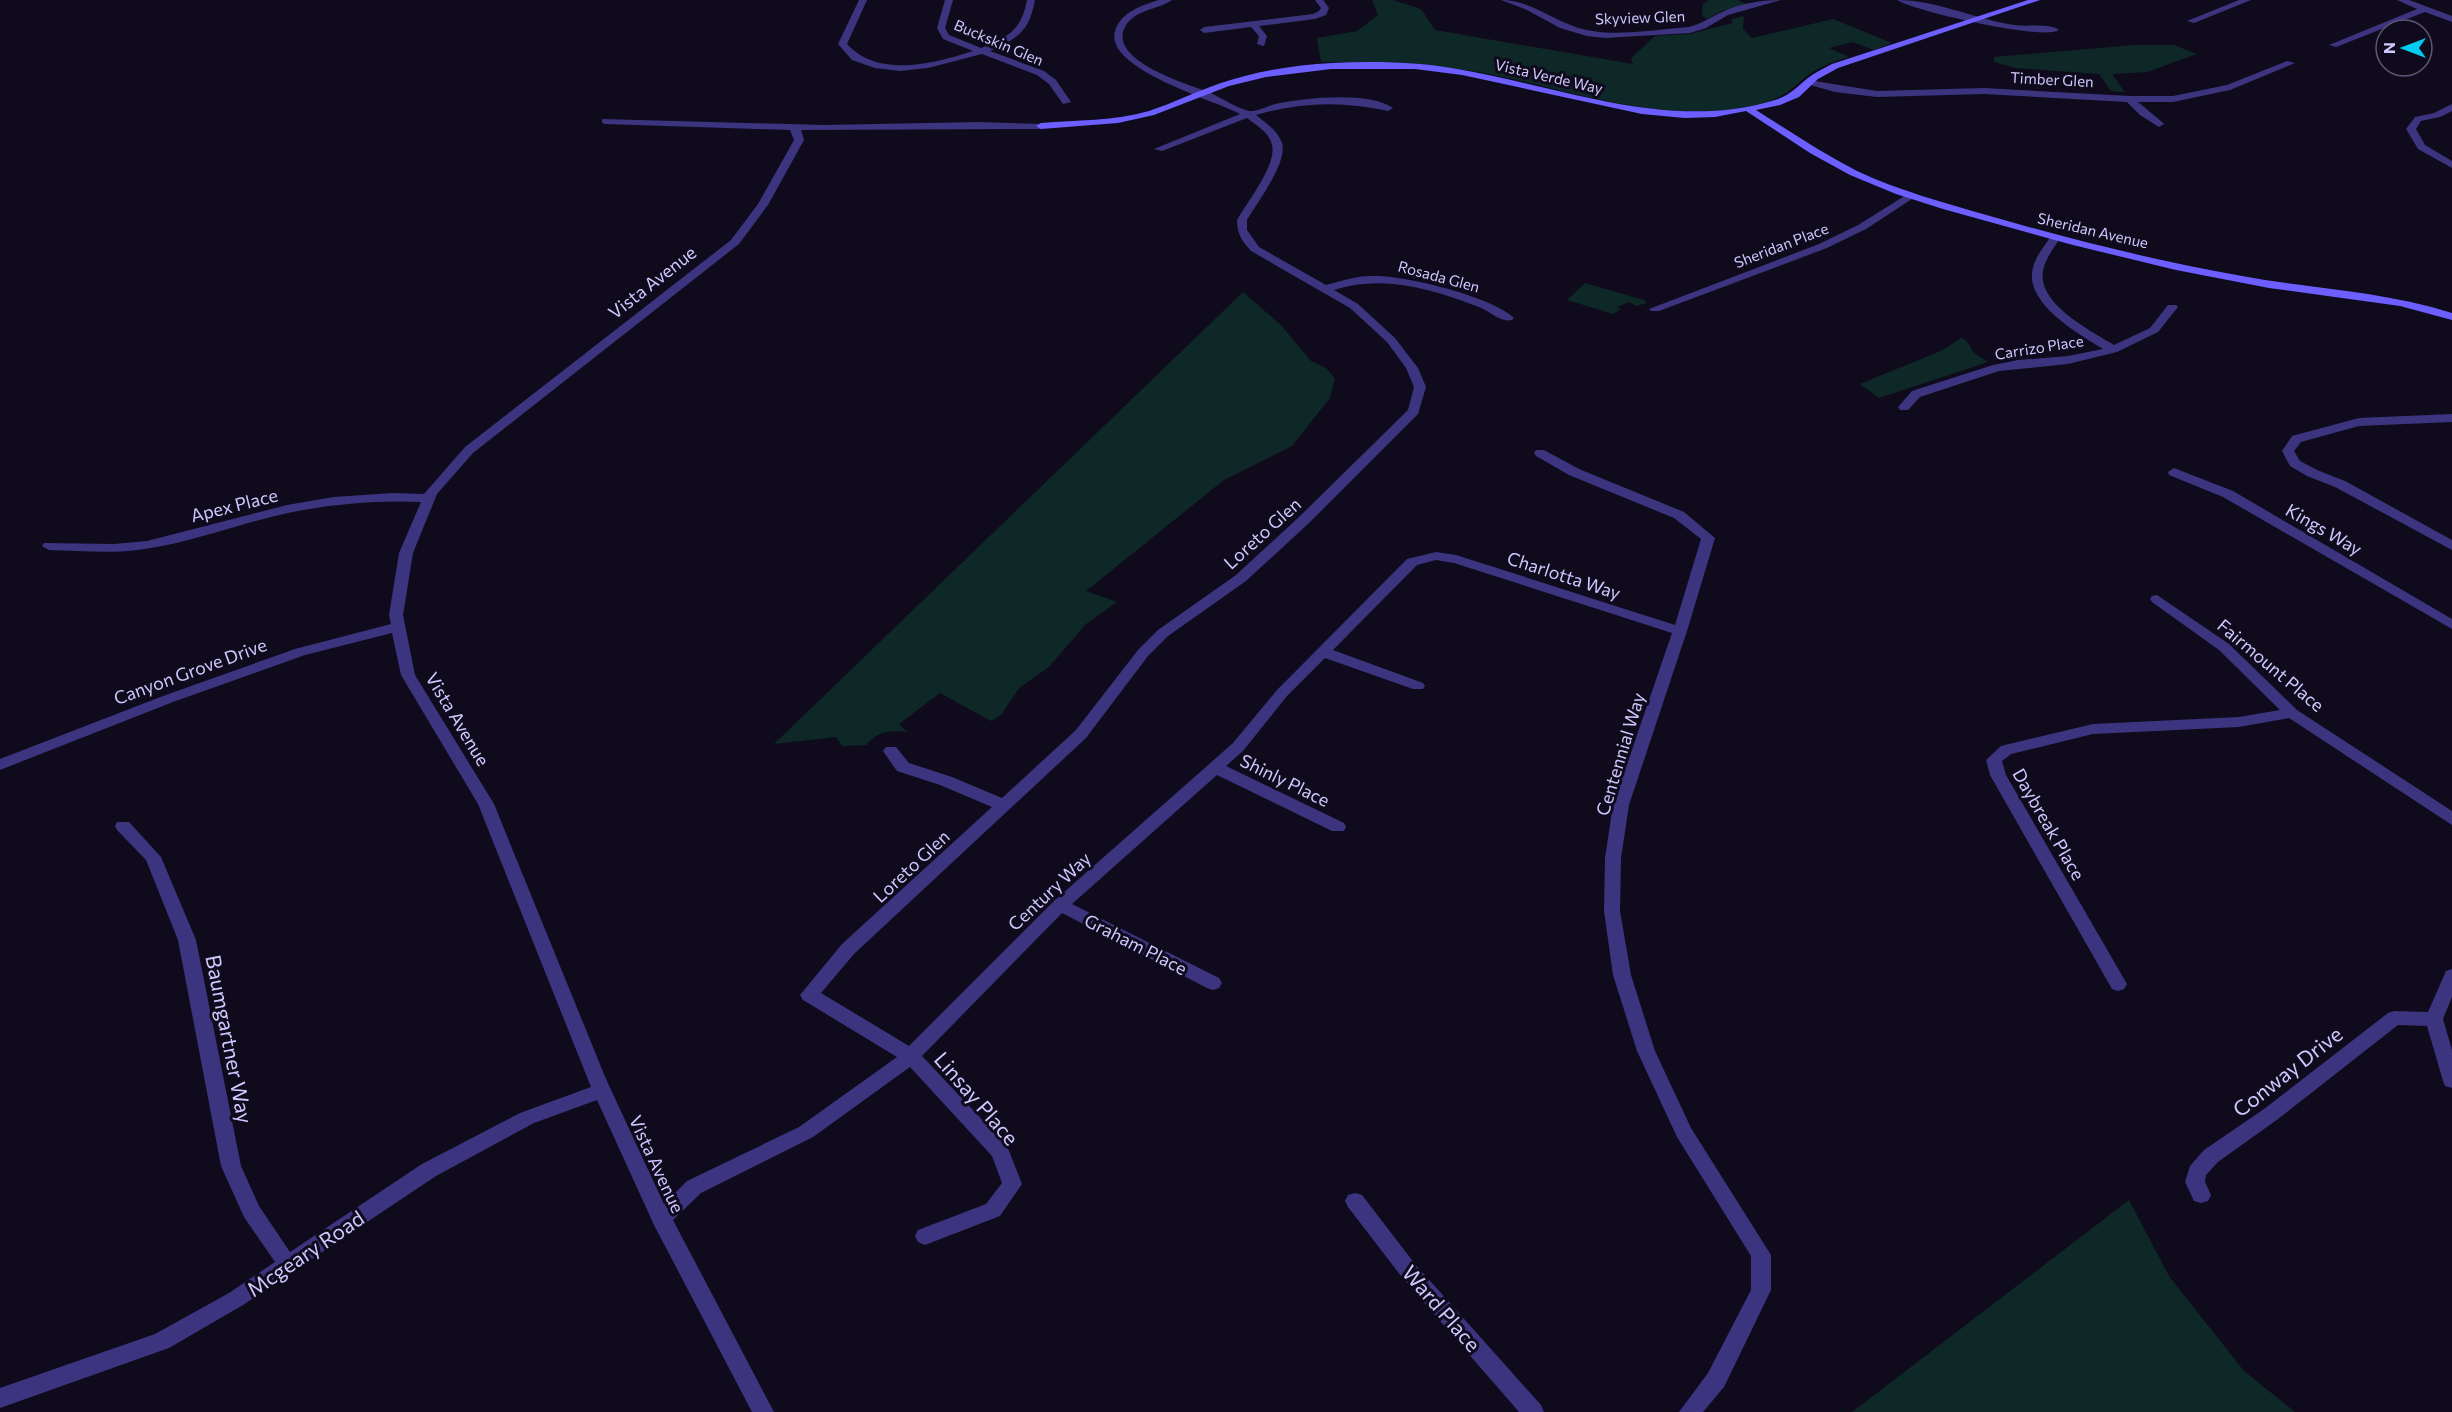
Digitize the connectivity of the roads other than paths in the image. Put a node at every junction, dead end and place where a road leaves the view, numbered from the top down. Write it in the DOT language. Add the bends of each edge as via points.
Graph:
graph roads {
  1 [pos="863,0"];
  2 [pos="949,0"];
  3 [pos="1032,0"];
  4 [pos="1168,0"];
  5 [pos="1318,0"];
  6 [pos="1505,0"];
  7 [pos="1777,0"];
  8 [pos="1901,0"];
  9 [pos="1947,0"];
  10 [pos="2036,0"];
  11 [pos="2247,0"];
  12 [pos="2401,0"];
  13 [pos="1938,8"];
  14 [pos="2425,9"];
  15 [pos="1977,19"];
  16 [pos="2452,19"];
  17 [pos="2191,21"];
  18 [pos="1253,23"];
  19 [pos="1204,30"];
  20 [pos="2055,30"];
  21 [pos="1261,44"];
  22 [pos="2333,45"];
  23 [pos="982,52"];
  24 [pos="2290,63"];
  25 [pos="1808,82"];
  26 [pos="1207,93"];
  27 [pos="2130,99"];
  28 [pos="1066,102"];
  29 [pos="2452,107"];
  30 [pos="1388,108"];
  31 [pos="1749,109"];
  32 [pos="1244,114"];
  33 [pos="605,121"];
  34 [pos="2159,124"];
  35 [pos="793,127"];
  36 [pos="1159,149"];
  37 [pos="2452,165"];
  38 [pos="1911,195"];
  39 [pos="2055,238"];
  40 [pos="1323,290"];
  41 [pos="2172,307"];
  42 [pos="1655,309"];
  43 [pos="1508,318"];
  44 [pos="2452,318"];
  45 [pos="2113,350"];
  46 [pos="1904,407"];
  47 [pos="2452,418"];
  48 [pos="1540,453"];
  49 [pos="2174,472"];
  50 [pos="429,498"];
  51 [pos="49,546"];
  52 [pos="2452,546"];
  53 [pos="1436,556"];
  54 [pos="2157,599"];
  55 [pos="2452,625"];
  56 [pos="398,627"];
  57 [pos="1680,631"];
  58 [pos="1323,652"];
  59 [pos="1418,686"];
  60 [pos="2292,713"];
  61 [pos="891,751"];
  62 [pos="0,765"];
  63 [pos="1216,768"];
  64 [pos="1003,805"];
  65 [pos="2452,819"];
  66 [pos="123,826"];
  67 [pos="1338,827"];
  68 [pos="1060,905"];
  69 [pos="2452,976"];
  70 [pos="1213,983"];
  71 [pos="2118,984"];
  72 [pos="809,995"];
  73 [pos="2437,1013"];
  74 [pos="910,1056"];
  75 [pos="2452,1081"];
  76 [pos="603,1091"];
  77 [pos="2201,1195"];
  78 [pos="1355,1201"];
  79 [pos="661,1219"];
  80 [pos="926,1236"];
  81 [pos="287,1264"];
  82 [pos="0,1398"];
  83 [pos="763,1412"];
  84 [pos="1533,1412"];
  85 [pos="1690,1412"];
  1 -- 23 [label="street" via="842,44 847,54 866,63 917,68"];
  2 -- 23 [label="street, Buckskin Glen" via="943,33"];
  3 -- 23 [label="street" via="1019,30"];
  4 -- 26 [label="street, Loreto Glen" via="1138,10 1122,23 1118,41 1126,55 1144,69"];
  5 -- 18 [label="street" via="1325,8 1323,13"];
  6 -- 7 [label="street, Skyview Glen" via="1563,26 1605,35 1690,30 1725,13"];
  8 -- 13 [label="street"];
  9 -- 13 [label="street"];
  10 -- 15 [label="street, Vista Verde Way"];
  11 -- 17 [label="street"];
  12 -- 14 [label="street"];
  13 -- 15 [label="street"];
  14 -- 16 [label="street"];
  14 -- 22 [label="street"];
  15 -- 20 [label="street" via="2001,28"];
  15 -- 25 [label="street, Vista Verde Way" via="1836,66"];
  18 -- 19 [label="street"];
  18 -- 21 [label="street" via="1263,36"];
  23 -- 28 [label="street, Buckskin Glen" via="1036,71 1051,80"];
  24 -- 27 [label="street, Timber Glen" via="2230,87 2188,97"];
  25 -- 27 [label="street, Timber Glen" via="1877,94 1984,91"];
  25 -- 31 [label="street, Vista Verde Way" via="1796,95"];
  26 -- 31 [label="street, Vista Verde Way" via="1266,74 1315,67 1415,66 1462,72 1642,111 1685,115"];
  26 -- 32 [label="street, Loreto Glen"];
  26 -- 35 [label="street, Vista Verde Way" via="1118,120 1041,126"];
  27 -- 34 [label="street"];
  29 -- 37 [label="street" via="2418,119 2412,129 2419,145"];
  30 -- 32 [label="street" via="1360,101 1312,101"];
  31 -- 38 [label="street, Sheridan Avenue" via="1831,162"];
  32 -- 36 [label="street"];
  32 -- 40 [label="street, Loreto Glen" via="1275,136 1280,152 1242,220 1246,239 1266,256"];
  33 -- 35 [label="street"];
  35 -- 50 [label="street, Vista Avenue" via="799,140 763,205 735,242 469,450"];
  38 -- 39 [label="street, Sheridan Avenue"];
  38 -- 42 [label="street, Sheridan Place" via="1862,227 1823,246"];
  39 -- 44 [label="street, Sheridan Avenue" via="2243,280 2388,299"];
  39 -- 45 [label="street" via="2041,259 2039,285 2063,317"];
  40 -- 43 [label="street, Rosada Glen" via="1360,279 1394,278 1490,306"];
  40 -- 64 [label="street, Loreto Glen" via="1354,306 1391,340 1412,368 1420,387 1414,411 1241,578 1163,633 1081,734"];
  41 -- 45 [label="street, Carrizo Place" via="2154,330"];
  45 -- 46 [label="street, Carrizo Place" via="1997,368 1916,394"];
  47 -- 52 [label="street" via="2359,422 2296,439 2288,451 2295,463 2312,473 2340,484"];
  48 -- 57 [label="street, Centennial Way" via="1574,472 1679,515 1708,538"];
  49 -- 55 [label="street, Kings Way" via="2228,495"];
  50 -- 51 [label="street, Apex Place" via="334,501 147,545"];
  50 -- 56 [label="street, Vista Avenue" via="406,553 396,615"];
  53 -- 57 [label="street, Charlotta Way"];
  53 -- 58 [label="street, Century Way" via="1412,561"];
  54 -- 60 [label="street, Fairmount Place" via="2224,647"];
  56 -- 62 [label="street, Canyon Grove Drive" via="300,652"];
  56 -- 76 [label="street, Vista Avenue" via="408,675 486,804"];
  57 -- 85 [label="street, Centennial Way" via="1621,805 1613,858 1612,911 1622,975 1646,1051 1684,1132 1761,1255 1761,1290 1716,1380"];
  58 -- 59 [label="street"];
  58 -- 63 [label="street, Century Way"];
  60 -- 65 [label="street, Fairmount Place"];
  60 -- 71 [label="street, Daybreak Place" via="2239,722 2093,729 2006,750 1994,760 1998,775"];
  61 -- 64 [label="street" via="903,766"];
  63 -- 67 [label="street, Shinly Place"];
  63 -- 68 [label="street, Century Way"];
  64 -- 72 [label="street, Loreto Glen" via="848,949"];
  66 -- 81 [label="street, Baumgartner Way" via="153,858 187,940 231,1166 251,1211"];
  68 -- 70 [label="street, Graham Place"];
  68 -- 74 [label="street, Century Way"];
  69 -- 73 [label="street"];
  72 -- 74 [label="street, Linsay Place"];
  73 -- 75 [label="street"];
  73 -- 77 [label="street, Conway Drive" via="2394,1018 2211,1156 2197,1172 2195,1182"];
  74 -- 79 [label="street, Century Way" via="806,1132 694,1187"];
  74 -- 80 [label="street, Linsay Place" via="1000,1152 1012,1184 993,1210"];
  76 -- 79 [label="street, Vista Avenue"];
  76 -- 81 [label="street, Mcgeary Road" via="527,1118 429,1170"];
  78 -- 84 [label="street, Ward Place" via="1408,1270"];
  79 -- 83 [label="street, Vista Avenue"];
  81 -- 82 [label="street, Mcgeary Road" via="236,1299 162,1341"];
}
